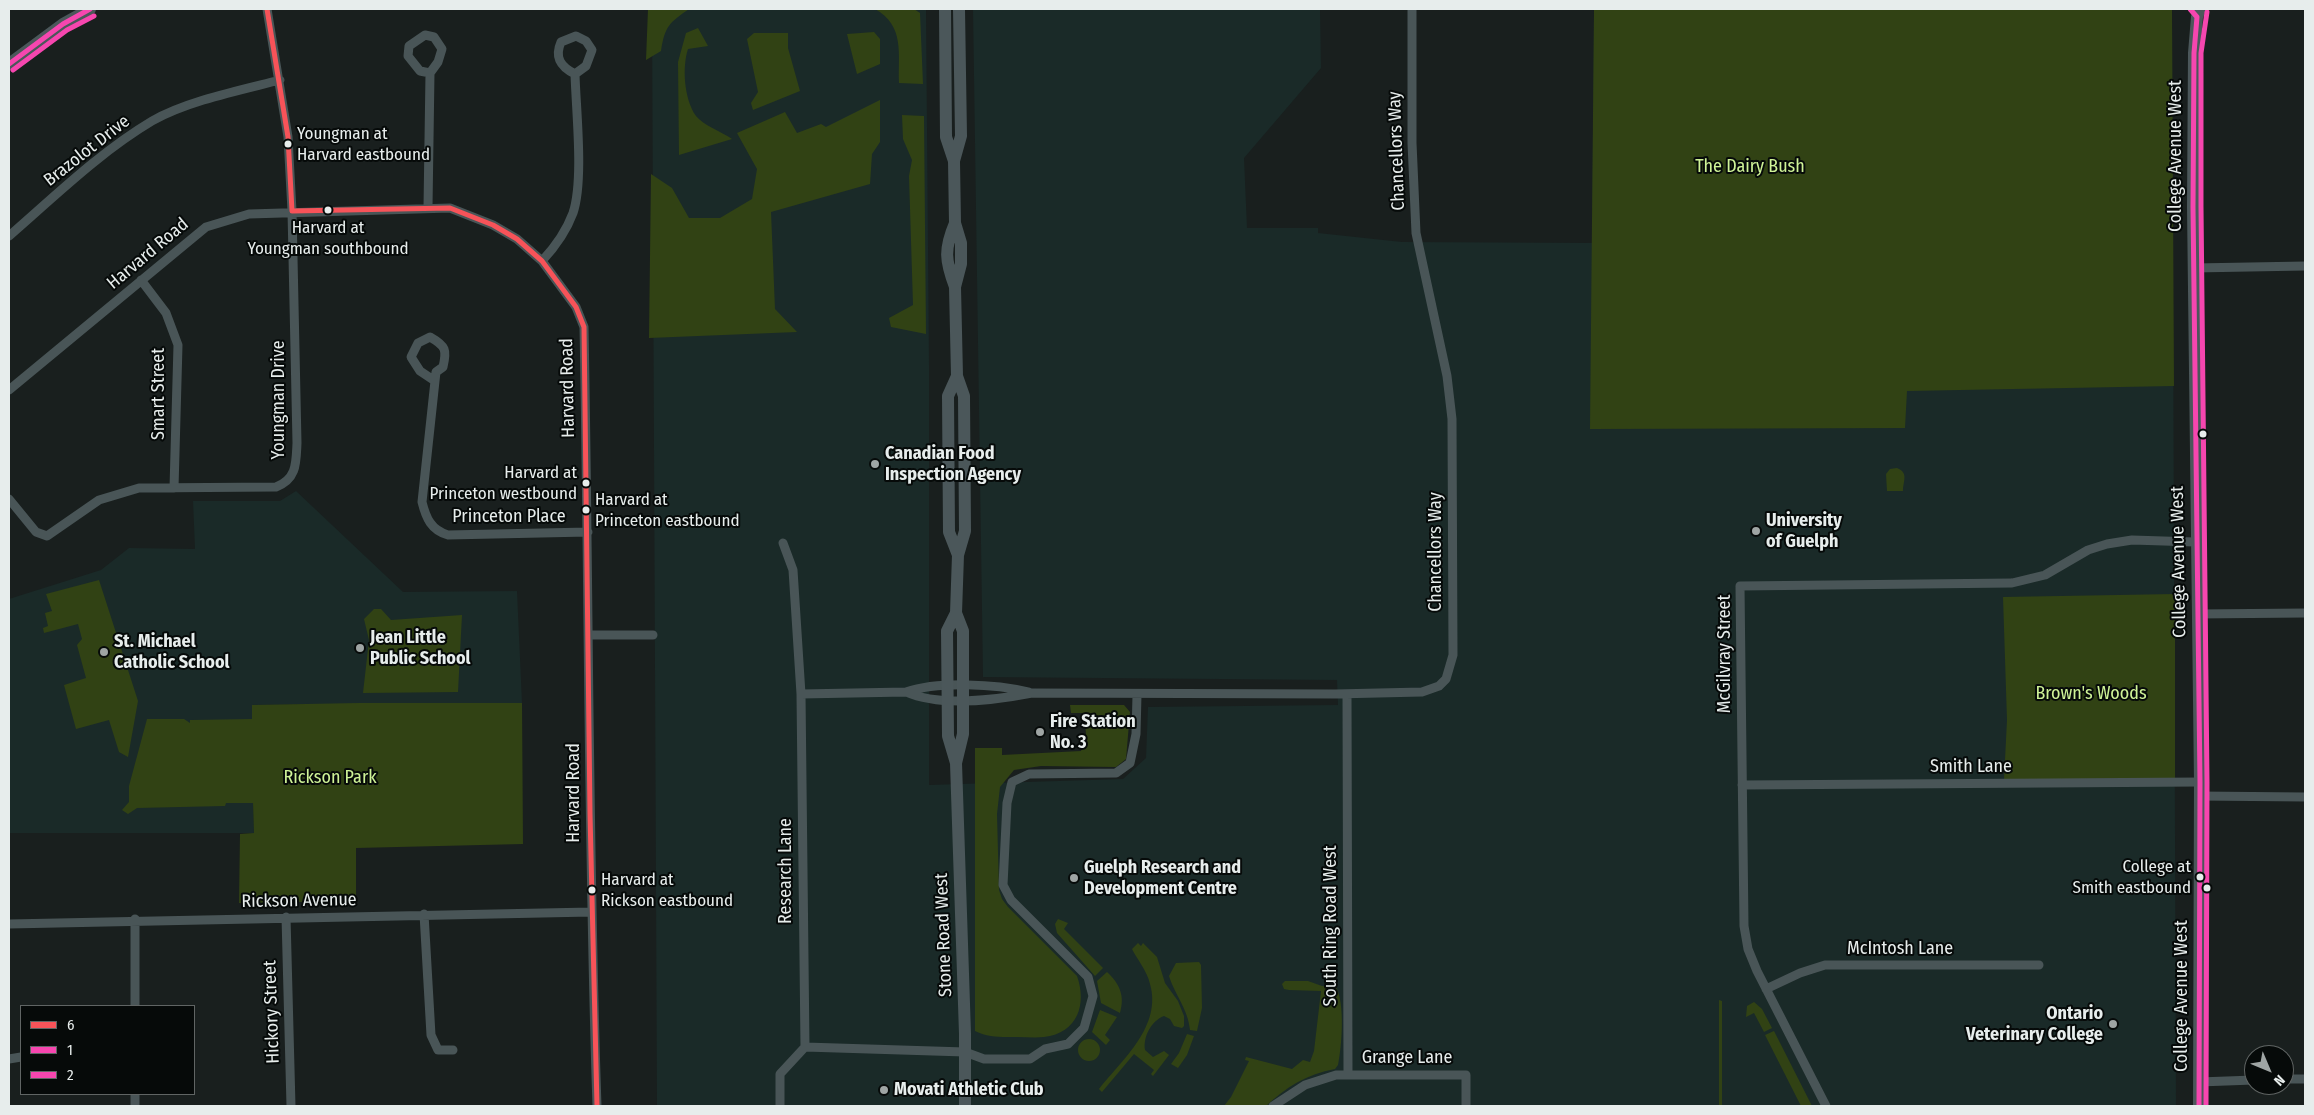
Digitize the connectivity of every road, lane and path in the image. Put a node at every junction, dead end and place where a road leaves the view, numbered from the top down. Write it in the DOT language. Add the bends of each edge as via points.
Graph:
graph roads {
  1 [pos="90,9"];
  2 [pos="267,9"];
  3 [pos="944,9"];
  4 [pos="959,9"];
  5 [pos="1412,9"];
  6 [pos="2195,11"];
  7 [pos="9,64"];
  8 [pos="430,73"];
  9 [pos="575,74"];
  10 [pos="280,80"];
  11 [pos="954,161"];
  12 [pos="428,208"];
  13 [pos="292,211"];
  14 [pos="9,236"];
  15 [pos="542,261"];
  16 [pos="2305,266"];
  17 [pos="2194,268"];
  18 [pos="142,280"];
  19 [pos="435,381"];
  20 [pos="9,390"];
  21 [pos="174,488"];
  22 [pos="9,499"];
  23 [pos="588,532"];
  24 [pos="2196,542"];
  25 [pos="783,543"];
  26 [pos="2305,613"];
  27 [pos="2197,614"];
  28 [pos="589,635"];
  29 [pos="653,635"];
  30 [pos="955,693"];
  31 [pos="801,694"];
  32 [pos="1347,694"];
  33 [pos="1137,695"];
  34 [pos="2200,782"];
  35 [pos="1742,785"];
  36 [pos="2199,796"];
  37 [pos="2305,797"];
  38 [pos="591,912"];
  39 [pos="424,914"];
  40 [pos="286,917"];
  41 [pos="135,920"];
  42 [pos="9,924"];
  43 [pos="2039,965"];
  44 [pos="1766,990"];
  45 [pos="134,1005"];
  46 [pos="805,1048"];
  47 [pos="453,1050"];
  48 [pos="965,1052"];
  49 [pos="1348,1074"];
  50 [pos="2244,1080"];
  51 [pos="2199,1082"];
  52 [pos="291,1106"];
  53 [pos="597,1106"];
  54 [pos="780,1106"];
  55 [pos="965,1106"];
  56 [pos="1274,1106"];
  57 [pos="1466,1106"];
  58 [pos="1826,1106"];
  59 [pos="2199,1106"];
  1 -- 7 [label="main road" via="63,24"];
  2 -- 10 [label="street, Youngman Drive"];
  3 -- 11 [label="main road, Stone Road West" via="946,137"];
  4 -- 11 [label="main road, Stone Road West" via="961,136"];
  5 -- 32 [label="street, Chancellors Way" via="1416,233 1447,376 1452,420 1454,655 1446,679 1431,690"];
  6 -- 17 [label="main road, College Avenue West"];
  8 -- 8 [label="street" via="420,71 408,56 409,46 425,35 434,37 442,49"];
  8 -- 12 [label="street"];
  9 -- 9 [label="street" via="558,60 557,51 562,42 576,36 586,41 592,50 586,66"];
  9 -- 15 [label="street" via="578,180 573,212 563,234"];
  10 -- 13 [label="street, Youngman Drive" via="288,136"];
  10 -- 14 [label="street, Brazolot Drive" via="211,98 154,120 111,149"];
  11 -- 30 [label="main road, Stone Road West" via="955,223 946,244 947,265 955,287 957,376 964,396 965,462 964,531 958,555 956,613 947,631"];
  12 -- 13 [label="street, Harvard Road"];
  12 -- 15 [label="street, Harvard Road" via="450,208 493,225 517,239"];
  13 -- 18 [label="street, Harvard Road" via="249,214 206,227"];
  13 -- 21 [label="street, Youngman Drive" via="295,473 276,487"];
  15 -- 23 [label="street, Harvard Road" via="576,307 584,327"];
  16 -- 17 [label="street"];
  17 -- 24 [label="main road, College Avenue West"];
  18 -- 20 [label="street, Harvard Road"];
  18 -- 21 [label="street, Smart Street" via="166,313 178,345"];
  19 -- 19 [label="street, Princeton Place" via="420,371 411,357 418,343 430,337 441,344 446,354"];
  19 -- 23 [label="street, Princeton Place" via="422,502 426,518 438,532 448,535"];
  21 -- 22 [label="street, Youngman Drive" via="139,488 99,500 48,536 36,532"];
  23 -- 28 [label="street, Harvard Road"];
  24 -- 27 [label="main road, College Avenue West"];
  24 -- 35 [label="street, McGilvray Street" via="2136,540 2107,544 2086,551 2045,575 2012,583 1740,586"];
  25 -- 31 [label="street, Research Lane" via="793,570"];
  26 -- 27 [label="street"];
  27 -- 34 [label="main road, College Avenue West"];
  28 -- 29 [label="street"];
  28 -- 38 [label="street, Harvard Road"];
  30 -- 31 [label="street" via="922,686 906,692"];
  30 -- 33 [label="street, Chancellors Way" via="1004,698 1032,693"];
  30 -- 48 [label="main road, Stone Road West" via="948,736 956,763"];
  31 -- 46 [label="street, Research Lane"];
  32 -- 33 [label="street, Chancellors Way"];
  32 -- 49 [label="street, South Ring Road West"];
  33 -- 48 [label="street" via="1136,734 1130,763 1116,773 1029,774 1012,782 1007,803 1003,885 1011,900 1088,977 1093,996 1084,1028 1068,1044 1045,1049 1030,1060 984,1059"];
  34 -- 35 [label="street, Smith Lane"];
  34 -- 36 [label="main road, College Avenue West"];
  35 -- 44 [label="street, McGilvray Street" via="1744,926 1750,956"];
  36 -- 37 [label="street"];
  36 -- 51 [label="main road, College Avenue West"];
  38 -- 39 [label="street, Rickson Avenue"];
  38 -- 53 [label="street, Harvard Road"];
  39 -- 40 [label="street, Rickson Avenue"];
  39 -- 47 [label="street" via="431,1035 438,1050"];
  40 -- 41 [label="street, Rickson Avenue"];
  40 -- 52 [label="street, Hickory Street"];
  41 -- 42 [label="street, Rickson Avenue"];
  41 -- 45 [label="street"];
  43 -- 44 [label="street, McIntosh Lane" via="1825,966 1800,973"];
  44 -- 58 [label="street, McGilvray Street"];
  46 -- 48 [label="street"];
  46 -- 54 [label="street" via="780,1074"];
  48 -- 55 [label="main road, Stone Road West"];
  49 -- 56 [label="street" via="1313,1081 1291,1092"];
  49 -- 57 [label="street, Grange Lane" via="1466,1075"];
  50 -- 51 [label="street"];
  51 -- 59 [label="main road, College Avenue West"];
}
